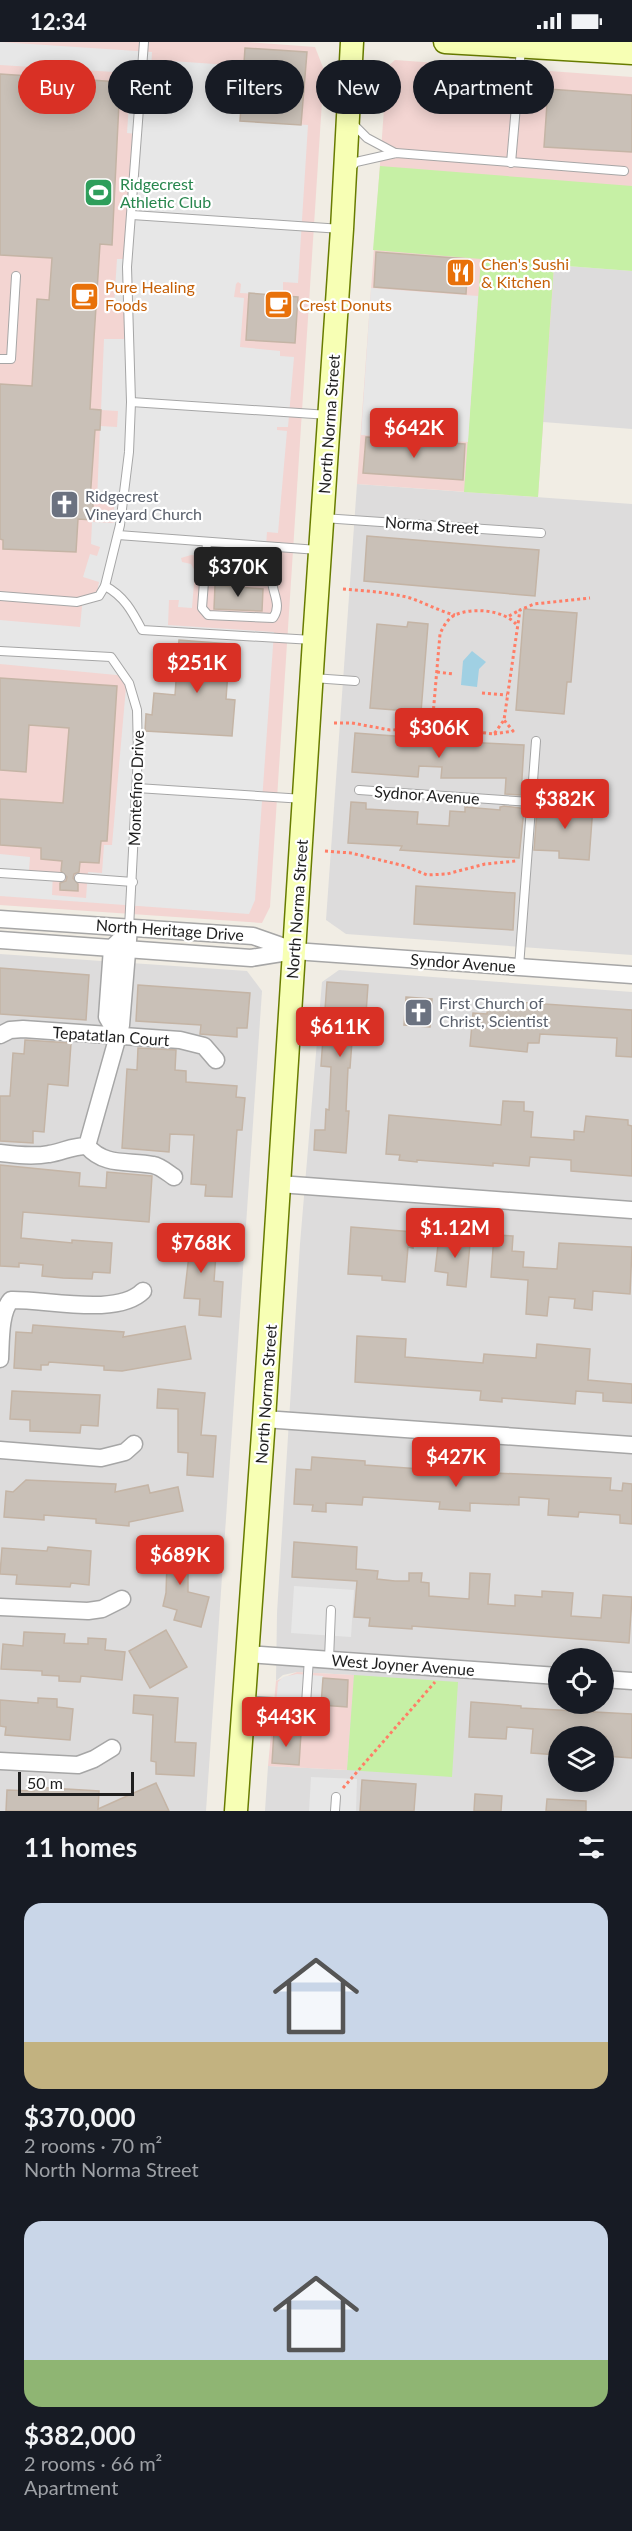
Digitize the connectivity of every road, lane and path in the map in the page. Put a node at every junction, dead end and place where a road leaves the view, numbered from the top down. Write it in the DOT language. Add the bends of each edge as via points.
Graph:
graph roads {
  1 [pos="144,42"];
  2 [pos="352,42"];
  3 [pos="445,42"];
  4 [pos="522,46"];
  5 [pos="632,53"];
  6 [pos="346,118"];
  7 [pos="396,153"];
  8 [pos="511,163"];
  9 [pos="624,171"];
  10 [pos="344,175"];
  11 [pos="132,215"];
  12 [pos="342,229"];
  13 [pos="16,276"];
  14 [pos="0,359"];
  15 [pos="131,402"];
  16 [pos="330,415"];
  17 [pos="323,518"];
  18 [pos="541,533"];
  19 [pos="118,535"];
  20 [pos="207,542"];
  21 [pos="278,548"];
  22 [pos="322,551"];
  23 [pos="105,586"];
  24 [pos="343,589"];
  25 [pos="0,596"];
  26 [pos="590,598"];
  27 [pos="520,610"];
  28 [pos="455,615"];
  29 [pos="509,616"];
  30 [pos="516,624"];
  31 [pos="314,640"];
  32 [pos="0,651"];
  33 [pos="437,672"];
  34 [pos="453,674"];
  35 [pos="312,678"];
  36 [pos="355,681"];
  37 [pos="482,693"];
  38 [pos="507,695"];
  39 [pos="433,715"];
  40 [pos="504,720"];
  41 [pos="334,723"];
  42 [pos="444,728"];
  43 [pos="422,729"];
  44 [pos="494,734"];
  45 [pos="536,741"];
  46 [pos="137,788"];
  47 [pos="359,790"];
  48 [pos="304,800"];
  49 [pos="531,802"];
  50 [pos="325,851"];
  51 [pos="527,860"];
  52 [pos="0,873"];
  53 [pos="61,877"];
  54 [pos="79,878"];
  55 [pos="133,882"];
  56 [pos="0,919"];
  57 [pos="129,928"];
  58 [pos="0,940"];
  59 [pos="119,949"];
  60 [pos="294,951"];
  61 [pos="519,967"];
  62 [pos="632,975"];
  63 [pos="0,1035"];
  64 [pos="118,1036"];
  65 [pos="216,1060"];
  66 [pos="87,1146"];
  67 [pos="0,1153"];
  68 [pos="174,1177"];
  69 [pos="279,1184"];
  70 [pos="632,1210"];
  71 [pos="143,1291"];
  72 [pos="0,1359"];
  73 [pos="264,1419"];
  74 [pos="134,1444"];
  75 [pos="632,1445"];
  76 [pos="0,1450"];
  77 [pos="122,1599"];
  78 [pos="0,1607"];
  79 [pos="331,1610"];
  80 [pos="247,1654"];
  81 [pos="309,1658"];
  82 [pos="328,1659"];
  83 [pos="548,1675"];
  84 [pos="436,1680"];
  85 [pos="614,1680"];
  86 [pos="632,1681"];
  87 [pos="244,1700"];
  88 [pos="112,1748"];
  89 [pos="0,1761"];
  90 [pos="336,1797"];
  91 [pos="236,1811"];
  92 [pos="335,1811"];
  1 -- 11 [label="lane"];
  2 -- 6 [label="street, North Norma Street"];
  3 -- 4 [label="street"];
  4 -- 5 [label="street"];
  4 -- 8 [label="lane"];
  6 -- 7 [label="lane" via="367,138"];
  6 -- 10 [label="street, North Norma Street"];
  7 -- 8 [label="lane"];
  7 -- 10 [label="lane" via="356,162"];
  8 -- 9 [label="lane"];
  10 -- 12 [label="street, North Norma Street"];
  11 -- 12 [label="lane"];
  11 -- 15 [label="lane" via="127,267"];
  12 -- 16 [label="street, North Norma Street"];
  13 -- 14 [label="lane" via="11,359"];
  15 -- 16 [label="lane"];
  15 -- 19 [label="lane"];
  16 -- 17 [label="street, North Norma Street"];
  17 -- 18 [label="lane, Norma Street"];
  17 -- 22 [label="street, North Norma Street"];
  19 -- 20 [label="lane"];
  19 -- 23 [label="lane"];
  20 -- 21 [label="lane"];
  20 -- 21 [label="lane" via="202,608 208,615 273,618 278,600 272,582"];
  21 -- 22 [label="lane"];
  22 -- 31 [label="street, North Norma Street"];
  23 -- 25 [label="lane" via="99,596 77,602"];
  23 -- 31 [label="lane" via="130,607 142,630"];
  24 -- 28 [label="path" via="411,598"];
  26 -- 27 [label="path" via="534,604"];
  27 -- 29 [label="path"];
  27 -- 30 [label="path"];
  28 -- 29 [label="path" via="478,611"];
  28 -- 33 [label="path" via="440,634"];
  29 -- 30 [label="path"];
  30 -- 38 [label="path"];
  31 -- 35 [label="street, North Norma Street"];
  32 -- 46 [label="lane, Montefino Drive" via="111,657 129,683 137,710"];
  33 -- 34 [label="path"];
  33 -- 39 [label="path"];
  35 -- 36 [label="lane"];
  35 -- 48 [label="street, North Norma Street"];
  37 -- 38 [label="path"];
  38 -- 40 [label="path"];
  39 -- 42 [label="path"];
  39 -- 43 [label="path"];
  40 -- 44 [label="path"];
  40 -- 44 [label="path" via="513,731"];
  41 -- 43 [label="path" via="390,730"];
  42 -- 43 [label="path"];
  42 -- 44 [label="path"];
  45 -- 49 [label="lane"];
  46 -- 48 [label="lane"];
  46 -- 55 [label="lane, Montefino Drive"];
  47 -- 49 [label="lane, Sydnor Avenue"];
  48 -- 60 [label="street, North Norma Street"];
  49 -- 51 [label="lane"];
  50 -- 51 [label="path" via="351,853 427,875"];
  51 -- 61 [label="lane"];
  52 -- 53 [label="lane"];
  54 -- 55 [label="lane"];
  55 -- 57 [label="lane, Montefino Drive"];
  56 -- 57 [label="street, North Heritage Drive"];
  57 -- 59 [label="street"];
  57 -- 60 [label="street, North Heritage Drive" via="253,936"];
  58 -- 59 [label="street, North Heritage Drive"];
  59 -- 60 [label="street, North Heritage Drive" via="251,958"];
  59 -- 64 [label="street" via="106,1017"];
  60 -- 61 [label="street, Syndor Avenue"];
  60 -- 69 [label="street, North Norma Street"];
  61 -- 62 [label="street, Syndor Avenue"];
  63 -- 64 [label="street, Tepatatlan Court" via="23,1029"];
  64 -- 65 [label="street, Tepatatlan Court" via="193,1043 204,1046"];
  64 -- 66 [label="street"];
  66 -- 67 [label="street" via="73,1146 48,1155"];
  66 -- 68 [label="street" via="93,1154 116,1162 155,1165"];
  69 -- 70 [label="street"];
  69 -- 73 [label="street, North Norma Street"];
  71 -- 72 [label="street" via="127,1302 103,1305 11,1300 4,1305 1,1316"];
  73 -- 75 [label="street"];
  73 -- 80 [label="street, North Norma Street"];
  74 -- 76 [label="street" via="125,1452 101,1458"];
  77 -- 78 [label="street" via="88,1611"];
  79 -- 82 [label="lane"];
  80 -- 81 [label="street, West Joyner Avenue"];
  80 -- 87 [label="street, North Norma Street"];
  81 -- 82 [label="street, West Joyner Avenue"];
  81 -- 87 [label="lane" via="306,1704"];
  82 -- 83 [label="street, West Joyner Avenue"];
  84 -- 90 [label="path"];
  85 -- 86 [label="street"];
  87 -- 91 [label="street, North Norma Street"];
  88 -- 89 [label="street" via="78,1765"];
  90 -- 92 [label="lane"];
}
